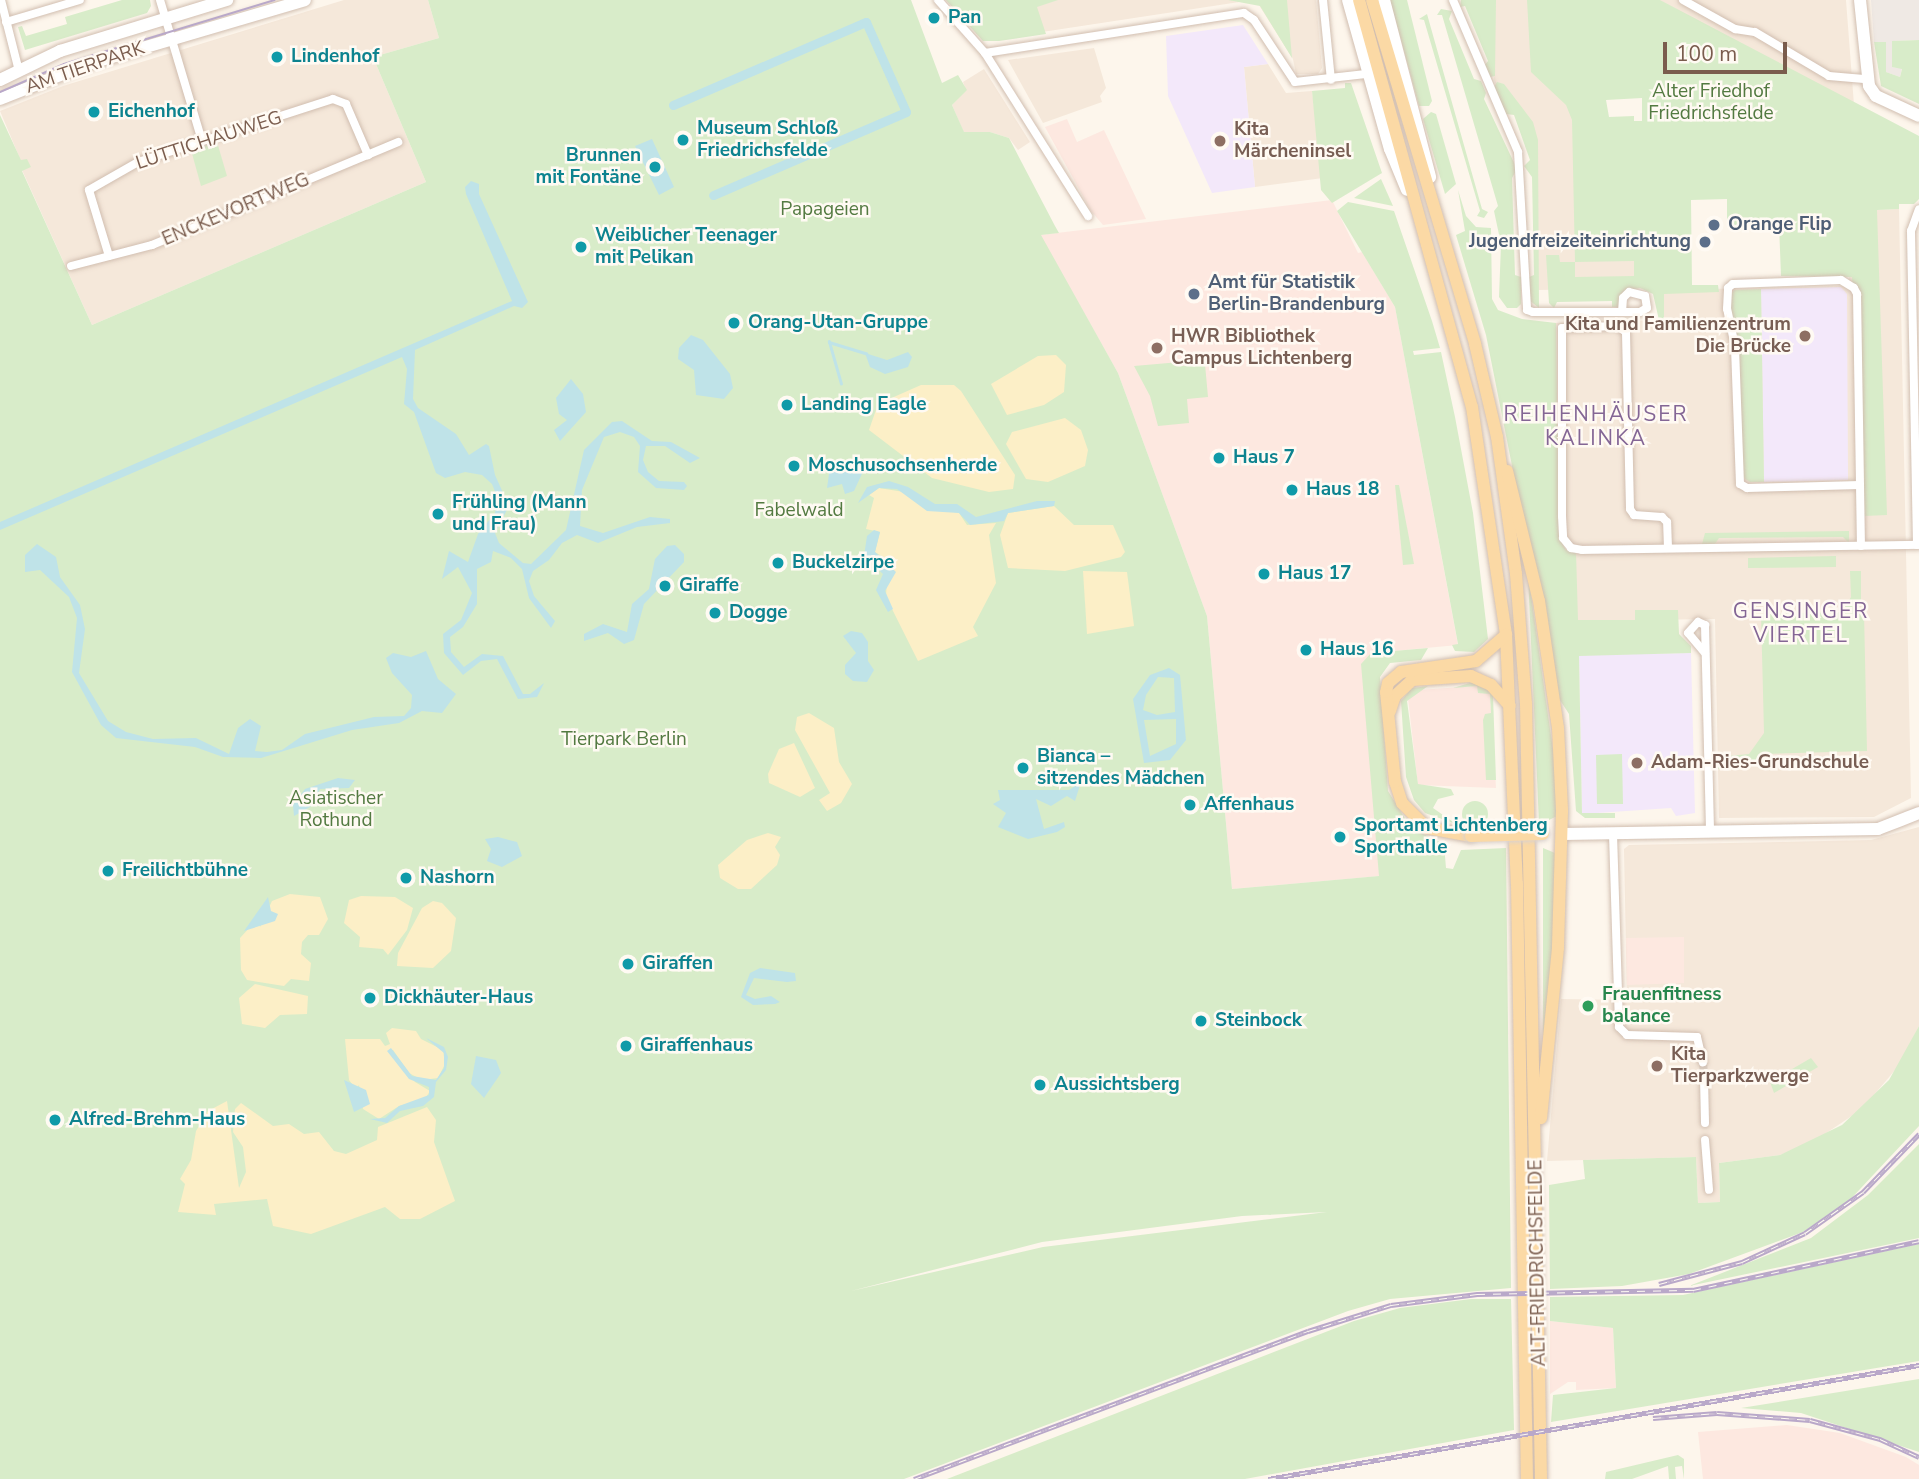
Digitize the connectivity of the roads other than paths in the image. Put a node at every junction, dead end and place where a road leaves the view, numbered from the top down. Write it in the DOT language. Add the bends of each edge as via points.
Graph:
graph roads {
  1 [pos="80,0"];
  2 [pos="160,0"];
  3 [pos="228,0"];
  4 [pos="305,0"];
  5 [pos="938,0"];
  6 [pos="1324,0"];
  7 [pos="1348,0"];
  8 [pos="1359,0"];
  9 [pos="1372,0"];
  10 [pos="1384,0"];
  11 [pos="1453,0"];
  12 [pos="1683,0"];
  13 [pos="1860,0"];
  14 [pos="2,7"];
  15 [pos="166,19"];
  16 [pos="6,22"];
  17 [pos="172,40"];
  18 [pos="985,53"];
  19 [pos="19,71"];
  20 [pos="1366,74"];
  21 [pos="1867,79"];
  22 [pos="0,80"];
  23 [pos="1331,80"];
  24 [pos="0,99"];
  25 [pos="1919,116"];
  26 [pos="202,141"];
  27 [pos="398,142"];
  28 [pos="368,155"];
  29 [pos="1433,191"];
  30 [pos="1412,200"];
  31 [pos="1919,209"];
  32 [pos="1088,216"];
  33 [pos="108,256"];
  34 [pos="71,266"];
  35 [pos="1622,312"];
  36 [pos="1497,437"];
  37 [pos="1860,485"];
  38 [pos="1918,545"];
  39 [pos="1861,546"];
  40 [pos="1668,548"];
  41 [pos="1506,635"];
  42 [pos="1705,653"];
  43 [pos="1510,707"];
  44 [pos="1389,715"];
  45 [pos="1919,813"];
  46 [pos="1710,832"];
  47 [pos="1563,834"];
  48 [pos="1613,834"];
  49 [pos="1703,1062"];
  50 [pos="1704,1078"];
  51 [pos="1705,1123"];
  52 [pos="1536,1139"];
  53 [pos="1705,1140"];
  54 [pos="1709,1190"];
  55 [pos="1527,1479"];
  56 [pos="1541,1479"];
  1 -- 16 [label="street"];
  2 -- 15 [label="street"];
  3 -- 15 [label="main road, AM TIERPARK"];
  4 -- 17 [label="main road, AM TIERPARK"];
  5 -- 18 [label="street"];
  6 -- 23 [label="street"];
  7 -- 20 [label="main road"];
  8 -- 30 [label="main road"];
  9 -- 29 [label="main road" via="1411,141"];
  10 -- 29 [label="main road"];
  11 -- 35 [label="street" via="1518,152 1527,310"];
  12 -- 21 [label="street" via="1735,29 1755,32 1829,76"];
  13 -- 21 [label="main road"];
  14 -- 16 [label="street"];
  15 -- 17 [label="street"];
  15 -- 19 [label="main road, AM TIERPARK" via="60,51"];
  16 -- 19 [label="street"];
  17 -- 24 [label="main road, AM TIERPARK" via="80,67"];
  17 -- 26 [label="street"];
  18 -- 23 [label="street" via="1244,13 1254,20 1290,79 1303,84"];
  18 -- 32 [label="street"];
  19 -- 22 [label="main road, AM TIERPARK"];
  20 -- 23 [label="street"];
  20 -- 30 [label="main road"];
  21 -- 25 [label="main road" via="1876,96"];
  26 -- 28 [label="street, LÜTTICHAUWEG" via="340,99"];
  26 -- 33 [label="street, LÜTTICHAUWEG" via="138,162 93,184 89,198"];
  27 -- 28 [label="street, ENCKEVORTWEG"];
  28 -- 33 [label="street, ENCKEVORTWEG" via="152,245"];
  29 -- 36 [label="main road"];
  30 -- 41 [label="main road, ALT-FRIEDRICHSFELDE" via="1472,407"];
  31 -- 38 [label="street" via="1911,231"];
  33 -- 34 [label="street, ENCKEVORTWEG"];
  36 -- 47 [label="main road" via="1539,601 1558,729"];
  36 -- 52 [label="main road, ALT-FRIEDRICHSFELDE" via="1516,574 1526,704"];
  37 -- 37 [label="street" via="1747,488 1740,484 1735,346 1727,309 1728,288 1733,284 1841,281 1854,288"];
  37 -- 39 [label="street"];
  38 -- 39 [label="street"];
  39 -- 40 [label="street"];
  40 -- 40 [label="street" via="1667,522 1662,516 1634,515 1630,509 1626,332 1617,326 1562,328 1563,538 1577,549"];
  41 -- 43 [label="main road, ALT-FRIEDRICHSFELDE"];
  41 -- 44 [label="main road" via="1476,661 1395,675 1385,692"];
  42 -- 46 [label="street"];
  43 -- 44 [label="main road" via="1481,679 1457,676 1404,684"];
  43 -- 55 [label="main road, ALT-FRIEDRICHSFELDE"];
  44 -- 47 [label="main road, bridge" via="1395,782 1402,803 1427,828 1461,836"];
  45 -- 46 [label="main road" via="1878,829"];
  46 -- 48 [label="main road"];
  47 -- 48 [label="main road"];
  47 -- 52 [label="main road" via="1550,1052"];
  48 -- 49 [label="street" via="1619,1027 1627,1035 1697,1037"];
  50 -- 51 [label="street"];
  52 -- 56 [label="main road, ALT-FRIEDRICHSFELDE"];
  53 -- 54 [label="street"];
}
